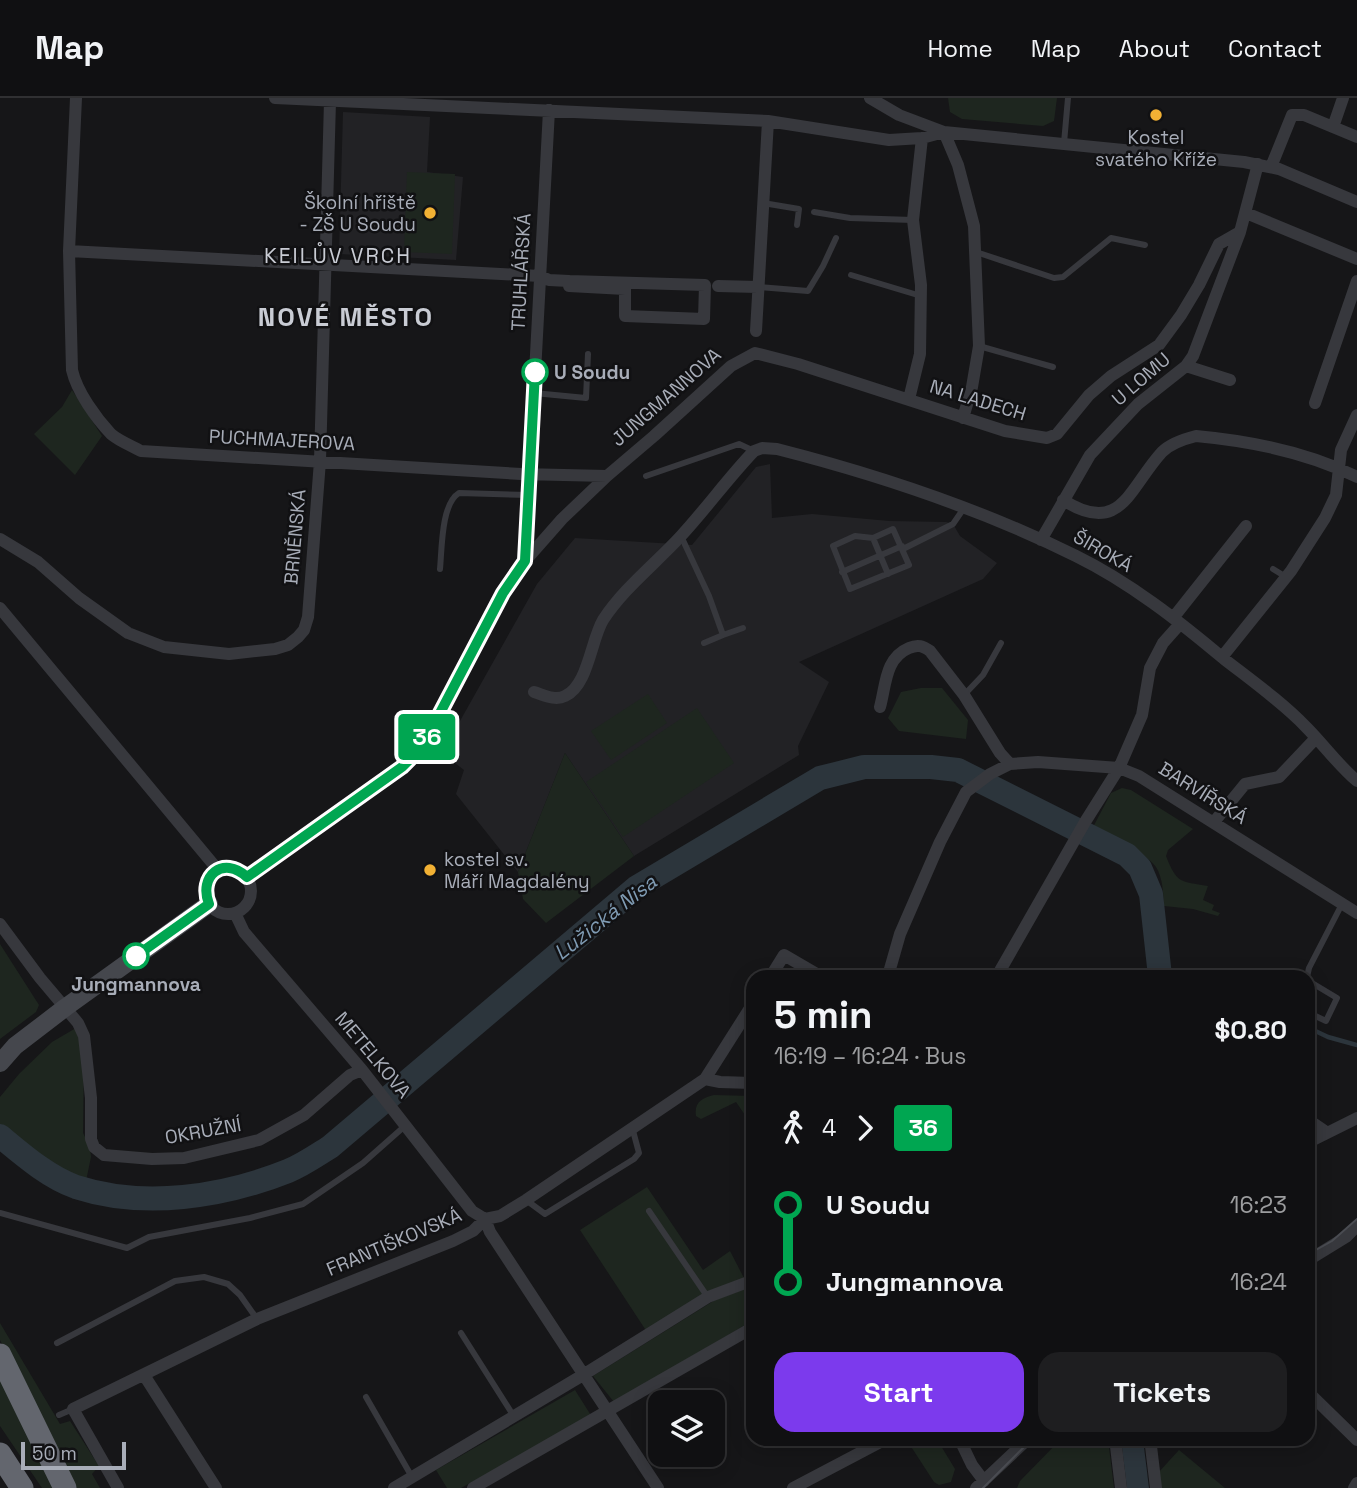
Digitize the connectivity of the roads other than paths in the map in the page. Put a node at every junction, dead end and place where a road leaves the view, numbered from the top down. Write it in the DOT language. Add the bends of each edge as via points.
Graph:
graph roads {
  1 [pos="76,98"];
  2 [pos="275,98"];
  3 [pos="567,98"];
  4 [pos="870,98"];
  5 [pos="1068,98"];
  6 [pos="1343,98"];
  7 [pos="330,101"];
  8 [pos="556,111"];
  9 [pos="768,121"];
  10 [pos="1333,127"];
  11 [pos="944,132"];
  12 [pos="1357,137"];
  13 [pos="922,138"];
  14 [pos="1064,144"];
  15 [pos="1265,165"];
  16 [pos="1357,202"];
  17 [pos="763,203"];
  18 [pos="814,212"];
  19 [pos="1246,213"];
  20 [pos="913,220"];
  21 [pos="797,225"];
  22 [pos="1240,232"];
  23 [pos="836,238"];
  24 [pos="1145,245"];
  25 [pos="69,251"];
  26 [pos="974,251"];
  27 [pos="1357,259"];
  28 [pos="327,264"];
  29 [pos="851,275"];
  30 [pos="540,276"];
  31 [pos="569,281"];
  32 [pos="1357,281"];
  33 [pos="718,286"];
  34 [pos="758,287"];
  35 [pos="921,296"];
  36 [pos="756,331"];
  37 [pos="979,346"];
  38 [pos="755,353"];
  39 [pos="588,354"];
  40 [pos="1186,366"];
  41 [pos="1053,367"];
  42 [pos="1230,380"];
  43 [pos="534,393"];
  44 [pos="909,399"];
  45 [pos="1315,403"];
  46 [pos="1357,415"];
  47 [pos="963,418"];
  48 [pos="754,451"];
  49 [pos="320,461"];
  50 [pos="1340,468"];
  51 [pos="530,474"];
  52 [pos="607,476"];
  53 [pos="646,476"];
  54 [pos="1357,477"];
  55 [pos="529,495"];
  56 [pos="1063,500"];
  57 [pos="964,508"];
  58 [pos="1247,526"];
  59 [pos="681,536"];
  60 [pos="873,538"];
  61 [pos="0,539"];
  62 [pos="1041,540"];
  63 [pos="902,547"];
  64 [pos="880,555"];
  65 [pos="525,561"];
  66 [pos="440,569"];
  67 [pos="1272,569"];
  68 [pos="842,572"];
  69 [pos="888,574"];
  70 [pos="1286,577"];
  71 [pos="0,608"];
  72 [pos="1176,621"];
  73 [pos="743,628"];
  74 [pos="723,635"];
  75 [pos="704,643"];
  76 [pos="1001,643"];
  77 [pos="1222,657"];
  78 [pos="534,692"];
  79 [pos="964,695"];
  80 [pos="880,707"];
  81 [pos="1316,738"];
  82 [pos="1010,764"];
  83 [pos="1119,768"];
  84 [pos="1355,775"];
  85 [pos="1214,822"];
  86 [pos="218,870"];
  87 [pos="247,877"];
  88 [pos="209,904"];
  89 [pos="1342,904"];
  90 [pos="235,913"];
  91 [pos="1357,913"];
  92 [pos="0,924"];
  93 [pos="775,970"];
  94 [pos="810,970"];
  95 [pos="890,970"];
  96 [pos="1004,970"];
  97 [pos="1309,970"];
  98 [pos="1315,984"];
  99 [pos="66,1007"];
  100 [pos="746,1014"];
  101 [pos="1315,1016"];
  102 [pos="0,1063"];
  103 [pos="362,1070"];
  104 [pos="705,1079"];
  105 [pos="746,1083"];
  106 [pos="1357,1118"];
  107 [pos="1315,1124"];
  108 [pos="406,1125"];
  109 [pos="632,1127"];
  110 [pos="1326,1132"];
  111 [pos="1315,1138"];
  112 [pos="526,1200"];
  113 [pos="649,1211"];
  114 [pos="0,1213"];
  115 [pos="485,1219"];
  116 [pos="1357,1226"];
  117 [pos="1315,1256"];
  118 [pos="746,1283"];
  119 [pos="708,1297"];
  120 [pos="257,1319"];
  121 [pos="746,1332"];
  122 [pos="461,1333"];
  123 [pos="57,1343"];
  124 [pos="0,1355"];
  125 [pos="144,1375"];
  126 [pos="583,1375"];
  127 [pos="366,1397"];
  128 [pos="1315,1399"];
  129 [pos="73,1409"];
  130 [pos="608,1412"];
  131 [pos="60,1415"];
  132 [pos="513,1415"];
  133 [pos="1357,1440"];
  134 [pos="873,1446"];
  135 [pos="963,1446"];
  136 [pos="1020,1446"];
  137 [pos="1116,1446"];
  138 [pos="1151,1446"];
  139 [pos="0,1454"];
  140 [pos="412,1477"];
  141 [pos="1357,1483"];
  142 [pos="980,1484"];
  143 [pos="22,1488"];
  144 [pos="65,1488"];
  145 [pos="118,1488"];
  146 [pos="216,1488"];
  147 [pos="394,1488"];
  148 [pos="473,1488"];
  149 [pos="658,1488"];
  150 [pos="793,1488"];
  151 [pos="1121,1488"];
  152 [pos="1156,1488"];
  153 [pos="1354,1488"];
  1 -- 25 [label="street"];
  2 -- 7 [label="street"];
  3 -- 8 [label="street, TRUHLÁŘSKÁ"];
  4 -- 11 [label="street"];
  5 -- 14 [label="lane"];
  6 -- 10 [label="street"];
  7 -- 8 [label="street"];
  7 -- 28 [label="street, BRNĚNSKÁ"];
  8 -- 9 [label="street"];
  8 -- 30 [label="street, TRUHLÁŘSKÁ"];
  9 -- 13 [label="street" via="889,141"];
  9 -- 17 [label="street"];
  10 -- 12 [label="street"];
  10 -- 15 [label="street" via="1292,115"];
  11 -- 13 [label="street"];
  11 -- 14 [label="street"];
  11 -- 26 [label="street" via="970,204"];
  13 -- 20 [label="street"];
  14 -- 15 [label="street"];
  15 -- 16 [label="street"];
  15 -- 19 [label="street"];
  17 -- 21 [label="lane" via="799,209"];
  17 -- 34 [label="street"];
  18 -- 20 [label="lane"];
  19 -- 22 [label="street"];
  19 -- 27 [label="street"];
  20 -- 35 [label="street"];
  22 -- 40 [label="street, U LOMU"];
  22 -- 47 [label="street, NA LADECH" via="1219,243 1199,285 1158,345 1089,395 1057,434 1034,436"];
  23 -- 34 [label="lane" via="808,291"];
  24 -- 26 [label="lane" via="1111,238 1063,277 1055,278"];
  25 -- 28 [label="street"];
  25 -- 49 [label="street, PUCHMAJEROVA" via="74,380 113,435 141,451"];
  26 -- 37 [label="street"];
  28 -- 30 [label="street"];
  28 -- 49 [label="street, BRNĚNSKÁ"];
  29 -- 35 [label="lane"];
  30 -- 31 [label="street"];
  30 -- 43 [label="street, TRUHLÁŘSKÁ"];
  31 -- 31 [label="street" via="569,286 625,289 625,316 704,319 705,285"];
  32 -- 45 [label="street"];
  33 -- 34 [label="street"];
  34 -- 36 [label="street"];
  35 -- 44 [label="street" via="920,354"];
  37 -- 41 [label="lane"];
  37 -- 47 [label="street"];
  38 -- 44 [label="street, NA LADECH"];
  38 -- 52 [label="street, JUNGMANNOVA" via="731,366"];
  39 -- 43 [label="lane" via="586,398"];
  40 -- 42 [label="street"];
  40 -- 56 [label="street, U LOMU" via="1108,434"];
  43 -- 51 [label="street, TRUHLÁŘSKÁ"];
  44 -- 47 [label="street, NA LADECH"];
  46 -- 50 [label="street" via="1341,450"];
  48 -- 53 [label="lane" via="739,444"];
  48 -- 57 [label="street, ŠIROKÁ" via="776,449 902,484"];
  48 -- 59 [label="street"];
  49 -- 51 [label="street, PUCHMAJEROVA"];
  49 -- 61 [label="street, BRNĚNSKÁ" via="308,617 298,637 275,649 229,654 164,647 128,633 38,562"];
  50 -- 54 [label="street"];
  50 -- 56 [label="street" via="1299,455 1196,436 1163,451 1114,510 1098,514 1080,511"];
  50 -- 70 [label="street" via="1336,495 1325,518"];
  51 -- 52 [label="street, JUNGMANNOVA"];
  51 -- 55 [label="street, TRUHLÁŘSKÁ"];
  52 -- 65 [label="street, JUNGMANNOVA"];
  55 -- 65 [label="street, TRUHLÁŘSKÁ"];
  55 -- 66 [label="lane" via="454,496 448,505"];
  56 -- 62 [label="street, U LOMU"];
  57 -- 62 [label="street, ŠIROKÁ"];
  57 -- 63 [label="lane" via="953,524"];
  58 -- 72 [label="street"];
  59 -- 74 [label="lane"];
  59 -- 78 [label="street" via="602,622 572,691 552,698"];
  60 -- 63 [label="lane" via="893,528"];
  60 -- 64 [label="lane"];
  60 -- 68 [label="lane" via="855,536 833,546"];
  62 -- 72 [label="street, ŠIROKÁ" via="1096,566"];
  63 -- 64 [label="lane"];
  63 -- 69 [label="lane" via="909,565"];
  64 -- 68 [label="lane"];
  64 -- 69 [label="lane"];
  65 -- 87 [label="street, JUNGMANNOVA" via="418,751"];
  67 -- 70 [label="lane"];
  68 -- 69 [label="lane" via="850,589"];
  70 -- 77 [label="street"];
  71 -- 86 [label="street"];
  72 -- 77 [label="street, ŠIROKÁ"];
  72 -- 83 [label="street" via="1150,668 1142,715"];
  73 -- 74 [label="lane"];
  74 -- 75 [label="lane"];
  76 -- 79 [label="lane" via="983,675"];
  77 -- 81 [label="street, ŠIROKÁ"];
  79 -- 80 [label="street" via="930,651 917,645 896,655 889,666"];
  79 -- 82 [label="street"];
  81 -- 84 [label="street, ŠIROKÁ"];
  81 -- 85 [label="street" via="1279,777 1245,784"];
  82 -- 83 [label="street, BARVÍŘSKÁ"];
  82 -- 95 [label="street" via="967,792 930,863"];
  83 -- 85 [label="street, BARVÍŘSKÁ"];
  83 -- 96 [label="street"];
  85 -- 89 [label="street, BARVÍŘSKÁ"];
  86 -- 87 [label="street" via="234,868"];
  86 -- 88 [label="street" via="206,885"];
  87 -- 90 [label="street" via="250,898"];
  88 -- 90 [label="street" via="221,913"];
  88 -- 99 [label="street"];
  89 -- 91 [label="street, BARVÍŘSKÁ"];
  89 -- 97 [label="lane"];
  90 -- 103 [label="street, METELKOVA" via="244,932"];
  92 -- 99 [label="street, OKRUŽNÍ"];
  93 -- 94 [label="street" via="785,955"];
  98 -- 101 [label="lane" via="1337,998 1326,1021"];
  99 -- 102 [label="street"];
  99 -- 103 [label="street, OKRUŽNÍ" via="84,1036 91,1139 104,1155 184,1158 259,1140 304,1115"];
  100 -- 104 [label="street"];
  103 -- 108 [label="street, METELKOVA"];
  104 -- 105 [label="street"];
  104 -- 109 [label="street, FRANTIŠKOVSKÁ"];
  106 -- 110 [label="street"];
  107 -- 110 [label="street"];
  108 -- 114 [label="lane" via="363,1163 303,1204 250,1219 149,1237 127,1248"];
  108 -- 115 [label="street, METELKOVA" via="472,1211"];
  109 -- 112 [label="street, FRANTIŠKOVSKÁ"];
  109 -- 112 [label="lane" via="639,1153 634,1159 545,1214"];
  110 -- 111 [label="street"];
  112 -- 115 [label="street, FRANTIŠKOVSKÁ" via="500,1216"];
  113 -- 119 [label="lane"];
  115 -- 120 [label="street, FRANTIŠKOVSKÁ" via="453,1241"];
  115 -- 126 [label="street, METELKOVA"];
  116 -- 117 [label="street"];
  118 -- 119 [label="street"];
  119 -- 126 [label="street"];
  120 -- 123 [label="lane" via="228,1284 204,1276 175,1281"];
  120 -- 125 [label="street, FRANTIŠKOVSKÁ"];
  121 -- 130 [label="street"];
  122 -- 132 [label="lane"];
  124 -- 144 [label="highway"];
  125 -- 129 [label="street, FRANTIŠKOVSKÁ"];
  125 -- 146 [label="street"];
  126 -- 130 [label="street, METELKOVA"];
  126 -- 132 [label="street"];
  127 -- 140 [label="lane"];
  128 -- 133 [label="street"];
  129 -- 131 [label="lane"];
  129 -- 145 [label="street"];
  130 -- 148 [label="street"];
  130 -- 149 [label="street, METELKOVA"];
  132 -- 140 [label="street"];
  134 -- 150 [label="street"];
  135 -- 142 [label="street"];
  136 -- 142 [label="street"];
  137 -- 151 [label="street"];
  138 -- 152 [label="street"];
  139 -- 143 [label="highway"];
  140 -- 147 [label="street"];
  141 -- 153 [label="street"];
}
